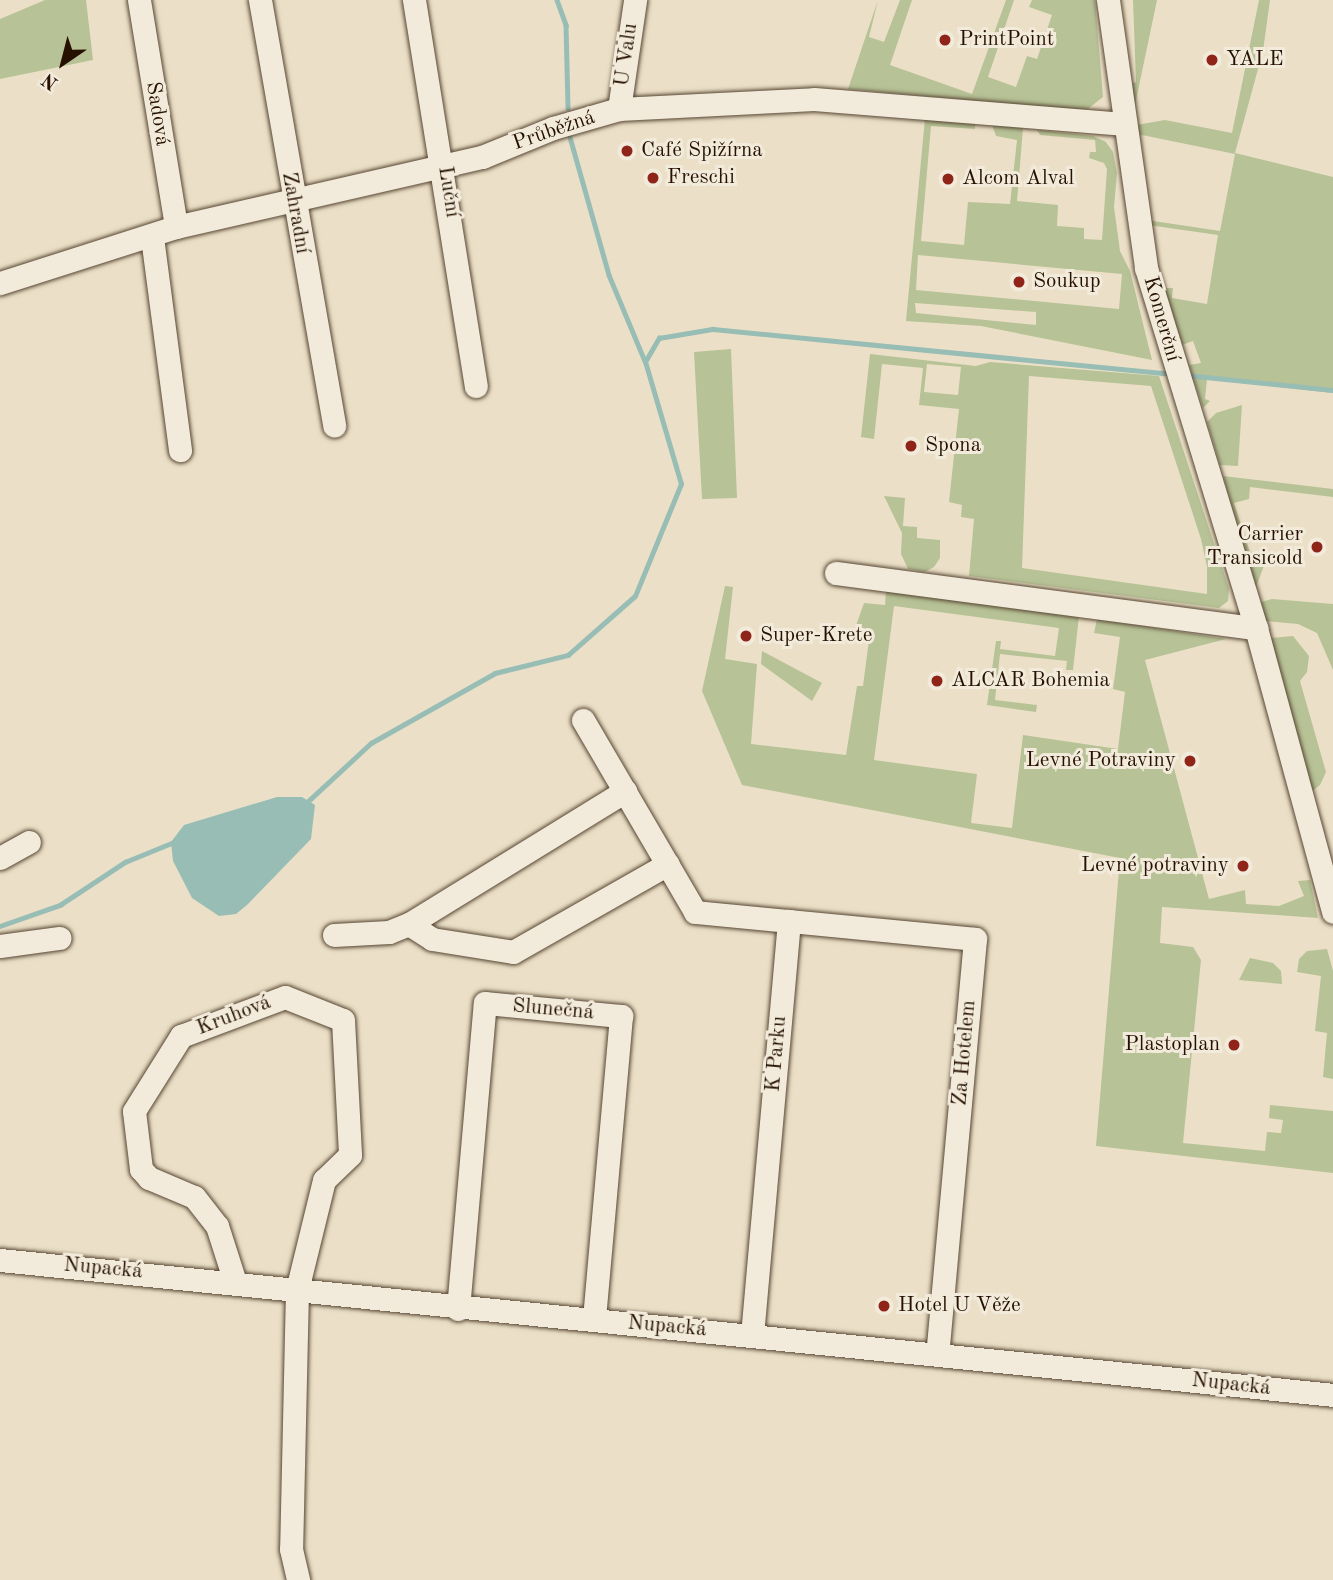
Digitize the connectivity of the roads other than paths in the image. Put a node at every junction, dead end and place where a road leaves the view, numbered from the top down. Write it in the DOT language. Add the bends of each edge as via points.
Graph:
graph roads {
  1 [pos="139,0"];
  2 [pos="260,0"];
  3 [pos="414,0"];
  4 [pos="635,0"];
  5 [pos="1108,0"];
  6 [pos="619,109"];
  7 [pos="1125,124"];
  8 [pos="444,167"];
  9 [pos="292,198"];
  10 [pos="176,228"];
  11 [pos="152,237"];
  12 [pos="0,283"];
  13 [pos="476,386"];
  14 [pos="334,426"];
  15 [pos="180,450"];
  16 [pos="836,573"];
  17 [pos="1256,628"];
  18 [pos="583,720"];
  19 [pos="625,791"];
  20 [pos="29,842"];
  21 [pos="0,858"];
  22 [pos="668,864"];
  23 [pos="1333,912"];
  24 [pos="789,921"];
  25 [pos="409,924"];
  26 [pos="334,935"];
  27 [pos="59,938"];
  28 [pos="0,946"];
  29 [pos="0,1260"];
  30 [pos="235,1282"];
  31 [pos="297,1290"];
  32 [pos="457,1309"];
  33 [pos="594,1320"];
  34 [pos="752,1335"];
  35 [pos="937,1354"];
  36 [pos="1333,1395"];
  37 [pos="298,1580"];
  1 -- 10 [label="street, Sadová"];
  2 -- 9 [label="street, Zahradní"];
  3 -- 8 [label="street, Luční"];
  4 -- 6 [label="street, U Valu"];
  5 -- 7 [label="street, Komerční"];
  6 -- 7 [label="street, Průběžná" via="814,99"];
  6 -- 8 [label="street, Průběžná"];
  7 -- 17 [label="street, Komerční" via="1140,240 1155,306"];
  8 -- 9 [label="street, Průběžná"];
  8 -- 13 [label="street, Luční"];
  9 -- 10 [label="street, Průběžná"];
  9 -- 14 [label="street, Zahradní"];
  10 -- 11 [label="street, Průběžná"];
  11 -- 12 [label="street, Průběžná"];
  11 -- 15 [label="street"];
  16 -- 17 [label="street"];
  17 -- 23 [label="street, Komerční"];
  18 -- 19 [label="street"];
  19 -- 22 [label="street"];
  19 -- 25 [label="street"];
  20 -- 21 [label="street"];
  22 -- 24 [label="street" via="695,912"];
  22 -- 25 [label="street" via="513,952 432,939"];
  24 -- 34 [label="street, K Parku"];
  24 -- 35 [label="street, Za Hotelem" via="975,939"];
  25 -- 26 [label="street" via="389,932"];
  27 -- 28 [label="street"];
  29 -- 30 [label="street, Nupacká"];
  30 -- 31 [label="street, Nupacká"];
  30 -- 31 [label="street, Kruhová" via="217,1226 194,1197 149,1178 141,1169 134,1111 181,1036 285,996 343,1020 350,1155 324,1180"];
  31 -- 32 [label="street, Nupacká"];
  31 -- 37 [label="street" via="291,1549"];
  32 -- 33 [label="street, Nupacká"];
  32 -- 33 [label="street, Slunečná" via="485,1003 621,1016"];
  33 -- 34 [label="street, Nupacká"];
  34 -- 35 [label="street, Nupacká"];
  35 -- 36 [label="street, Nupacká"];
}
